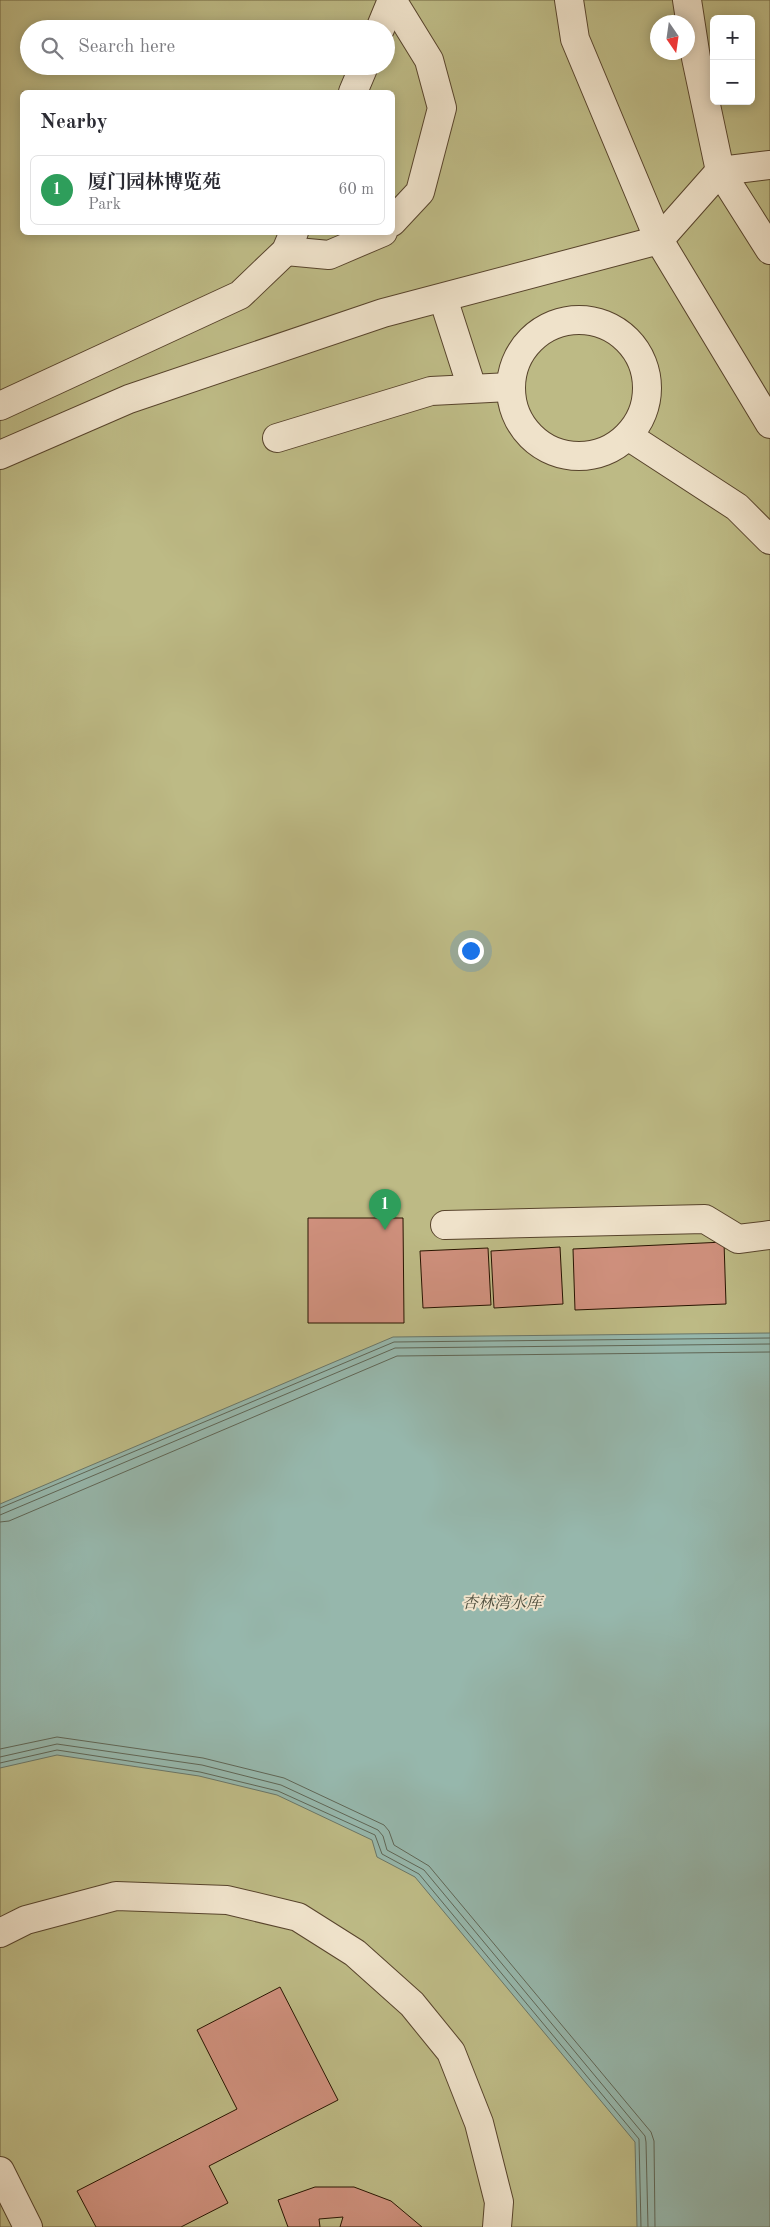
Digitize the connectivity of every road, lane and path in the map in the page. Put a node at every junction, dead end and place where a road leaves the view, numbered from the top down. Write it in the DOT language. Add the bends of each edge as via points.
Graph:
graph roads {
  1 [pos="569,0"];
  2 [pos="687,0"];
  3 [pos="384,20"];
  4 [pos="360,75"];
  5 [pos="354,90"];
  6 [pos="770,165"];
  7 [pos="720,171"];
  8 [pos="395,219"];
  9 [pos="376,235"];
  10 [pos="659,240"];
  11 [pos="290,242"];
  12 [pos="770,250"];
  13 [pos="443,298"];
  14 [pos="510,387"];
  15 [pos="472,388"];
  16 [pos="0,406"];
  17 [pos="770,424"];
  18 [pos="628,436"];
  19 [pos="277,438"];
  20 [pos="0,455"];
  21 [pos="770,540"];
  22 [pos="445,1225"];
  23 [pos="770,1235"];
  24 [pos="0,1933"];
  25 [pos="0,2171"];
  26 [pos="28,2227"];
  27 [pos="497,2227"];
  1 -- 10 [label="street" via="576,40"];
  2 -- 7 [label="street"];
  3 -- 8 [label="street" via="392,0 430,60 442,108 420,192"];
  4 -- 5 [label="street"];
  6 -- 7 [label="street"];
  7 -- 10 [label="street"];
  7 -- 12 [label="street"];
  9 -- 11 [label="street" via="329,255"];
  10 -- 13 [label="street"];
  10 -- 17 [label="street"];
  11 -- 16 [label="street" via="240,296"];
  13 -- 15 [label="street"];
  13 -- 20 [label="street" via="383,313 129,399"];
  14 -- 15 [label="street"];
  14 -- 18 [label="street" via="513,410 524,430 542,446 556,452 586,456 609,450"];
  14 -- 18 [label="street" via="514,365 525,346 542,331 562,322 583,320 604,325 624,337 638,353 646,374 647,395 641,416"];
  15 -- 19 [label="street" via="432,390"];
  18 -- 21 [label="street" via="737,507"];
  22 -- 23 [label="street" via="705,1219 738,1239"];
  24 -- 27 [label="street" via="26,1920 116,1896 227,1900 298,1917 355,1953 412,2004 451,2052 479,2123 499,2202"];
  25 -- 26 [label="street"];
}
